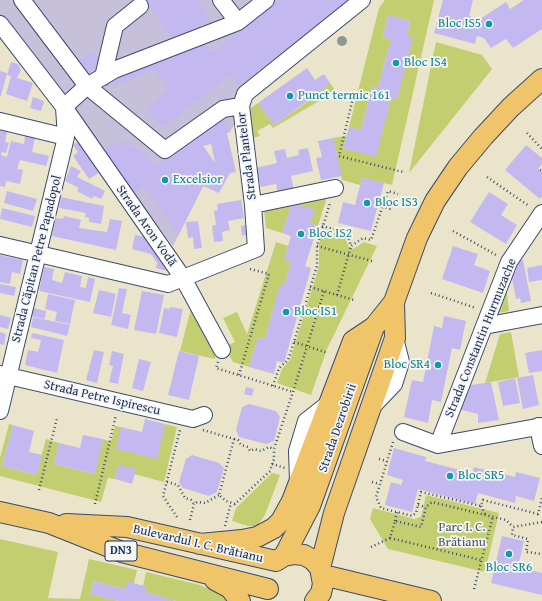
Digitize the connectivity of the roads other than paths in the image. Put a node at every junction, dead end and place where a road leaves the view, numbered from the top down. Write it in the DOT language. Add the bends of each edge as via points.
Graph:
graph roads {
  1 [pos="22,0"];
  2 [pos="221,0"];
  3 [pos="266,0"];
  4 [pos="362,0"];
  5 [pos="140,6"];
  6 [pos="238,22"];
  7 [pos="0,24"];
  8 [pos="103,77"];
  9 [pos="542,79"];
  10 [pos="87,86"];
  11 [pos="241,106"];
  12 [pos="64,107"];
  13 [pos="0,121"];
  14 [pos="66,137"];
  15 [pos="335,188"];
  16 [pos="253,205"];
  17 [pos="542,214"];
  18 [pos="0,245"];
  19 [pos="38,254"];
  20 [pos="183,278"];
  21 [pos="394,302"];
  22 [pos="542,315"];
  23 [pos="487,319"];
  24 [pos="374,327"];
  25 [pos="222,350"];
  26 [pos="4,375"];
  27 [pos="0,411"];
  28 [pos="204,415"];
  29 [pos="540,426"];
  30 [pos="397,438"];
  31 [pos="438,445"];
  32 [pos="542,446"];
  33 [pos="298,483"];
  34 [pos="310,506"];
  35 [pos="0,512"];
  36 [pos="48,523"];
  37 [pos="200,544"];
  38 [pos="280,559"];
  39 [pos="195,570"];
  40 [pos="321,572"];
  41 [pos="270,597"];
  42 [pos="240,601"];
  43 [pos="316,601"];
  44 [pos="431,601"];
  1 -- 10 [label="street"];
  2 -- 6 [label="street"];
  3 -- 6 [label="street"];
  4 -- 11 [label="street, Strada Plantelor" via="245,94"];
  5 -- 8 [label="street" via="115,26"];
  6 -- 8 [label="street" via="114,70"];
  7 -- 12 [label="street, Strada Aron Vodă"];
  8 -- 10 [label="street"];
  9 -- 21 [label="main road, Strada Dezrobirii" via="511,106 458,167 417,238"];
  10 -- 11 [label="street" via="165,150 223,109"];
  10 -- 12 [label="street"];
  11 -- 16 [label="street, Strada Plantelor"];
  12 -- 14 [label="street, Strada Căpitan Petre Papadopol"];
  12 -- 20 [label="street, Strada Aron Vodă"];
  13 -- 14 [label="street"];
  14 -- 19 [label="street, Strada Căpitan Petre Papadopol"];
  15 -- 16 [label="street"];
  16 -- 20 [label="street, Strada Plantelor" via="256,249"];
  17 -- 23 [label="street, Strada Constantin Hurmuzache" via="509,262"];
  18 -- 19 [label="street"];
  19 -- 20 [label="street" via="168,284"];
  19 -- 26 [label="street, Strada Căpitan Petre Papadopol"];
  20 -- 25 [label="street, Strada Aron Vodă"];
  21 -- 24 [label="main road, Strada Dezrobirii"];
  21 -- 40 [label="main road, Strada Dezrobirii" via="395,338 334,513"];
  22 -- 23 [label="street"];
  23 -- 31 [label="street, Strada Constantin Hurmuzache"];
  24 -- 33 [label="main road" via="353,341"];
  24 -- 34 [label="main road, Strada Dezrobirii"];
  26 -- 27 [label="street, Strada Căpitan Petre Papadopol"];
  26 -- 28 [label="street, Strada Petre Ispirescu" via="119,402 183,421"];
  29 -- 31 [label="street"];
  29 -- 32 [label="street"];
  30 -- 31 [label="street"];
  33 -- 34 [label="street"];
  33 -- 37 [label="main road" via="287,513 274,528 257,537"];
  34 -- 38 [label="main road, Strada Dezrobirii"];
  35 -- 36 [label="main road, Bulevardul I. C. Brătianu / DN3"];
  36 -- 37 [label="main road, Bulevardul I. C. Brătianu / DN3" via="127,527"];
  36 -- 39 [label="main road, Bulevardul I. C. Brătianu / DN3" via="122,552"];
  37 -- 38 [label="main road, Bulevardul I. C. Brătianu / DN3"];
  38 -- 40 [label="main road, DN3" via="294,554 304,555 313,560"];
  38 -- 41 [label="main road, DN3" via="268,576"];
  39 -- 41 [label="main road, Bulevardul I. C. Brătianu / DN3"];
  39 -- 42 [label="main road" via="230,588"];
  40 -- 43 [label="main road, Strada Dezrobirii" via="321,593"];
  40 -- 44 [label="main road, DN3"];
}
